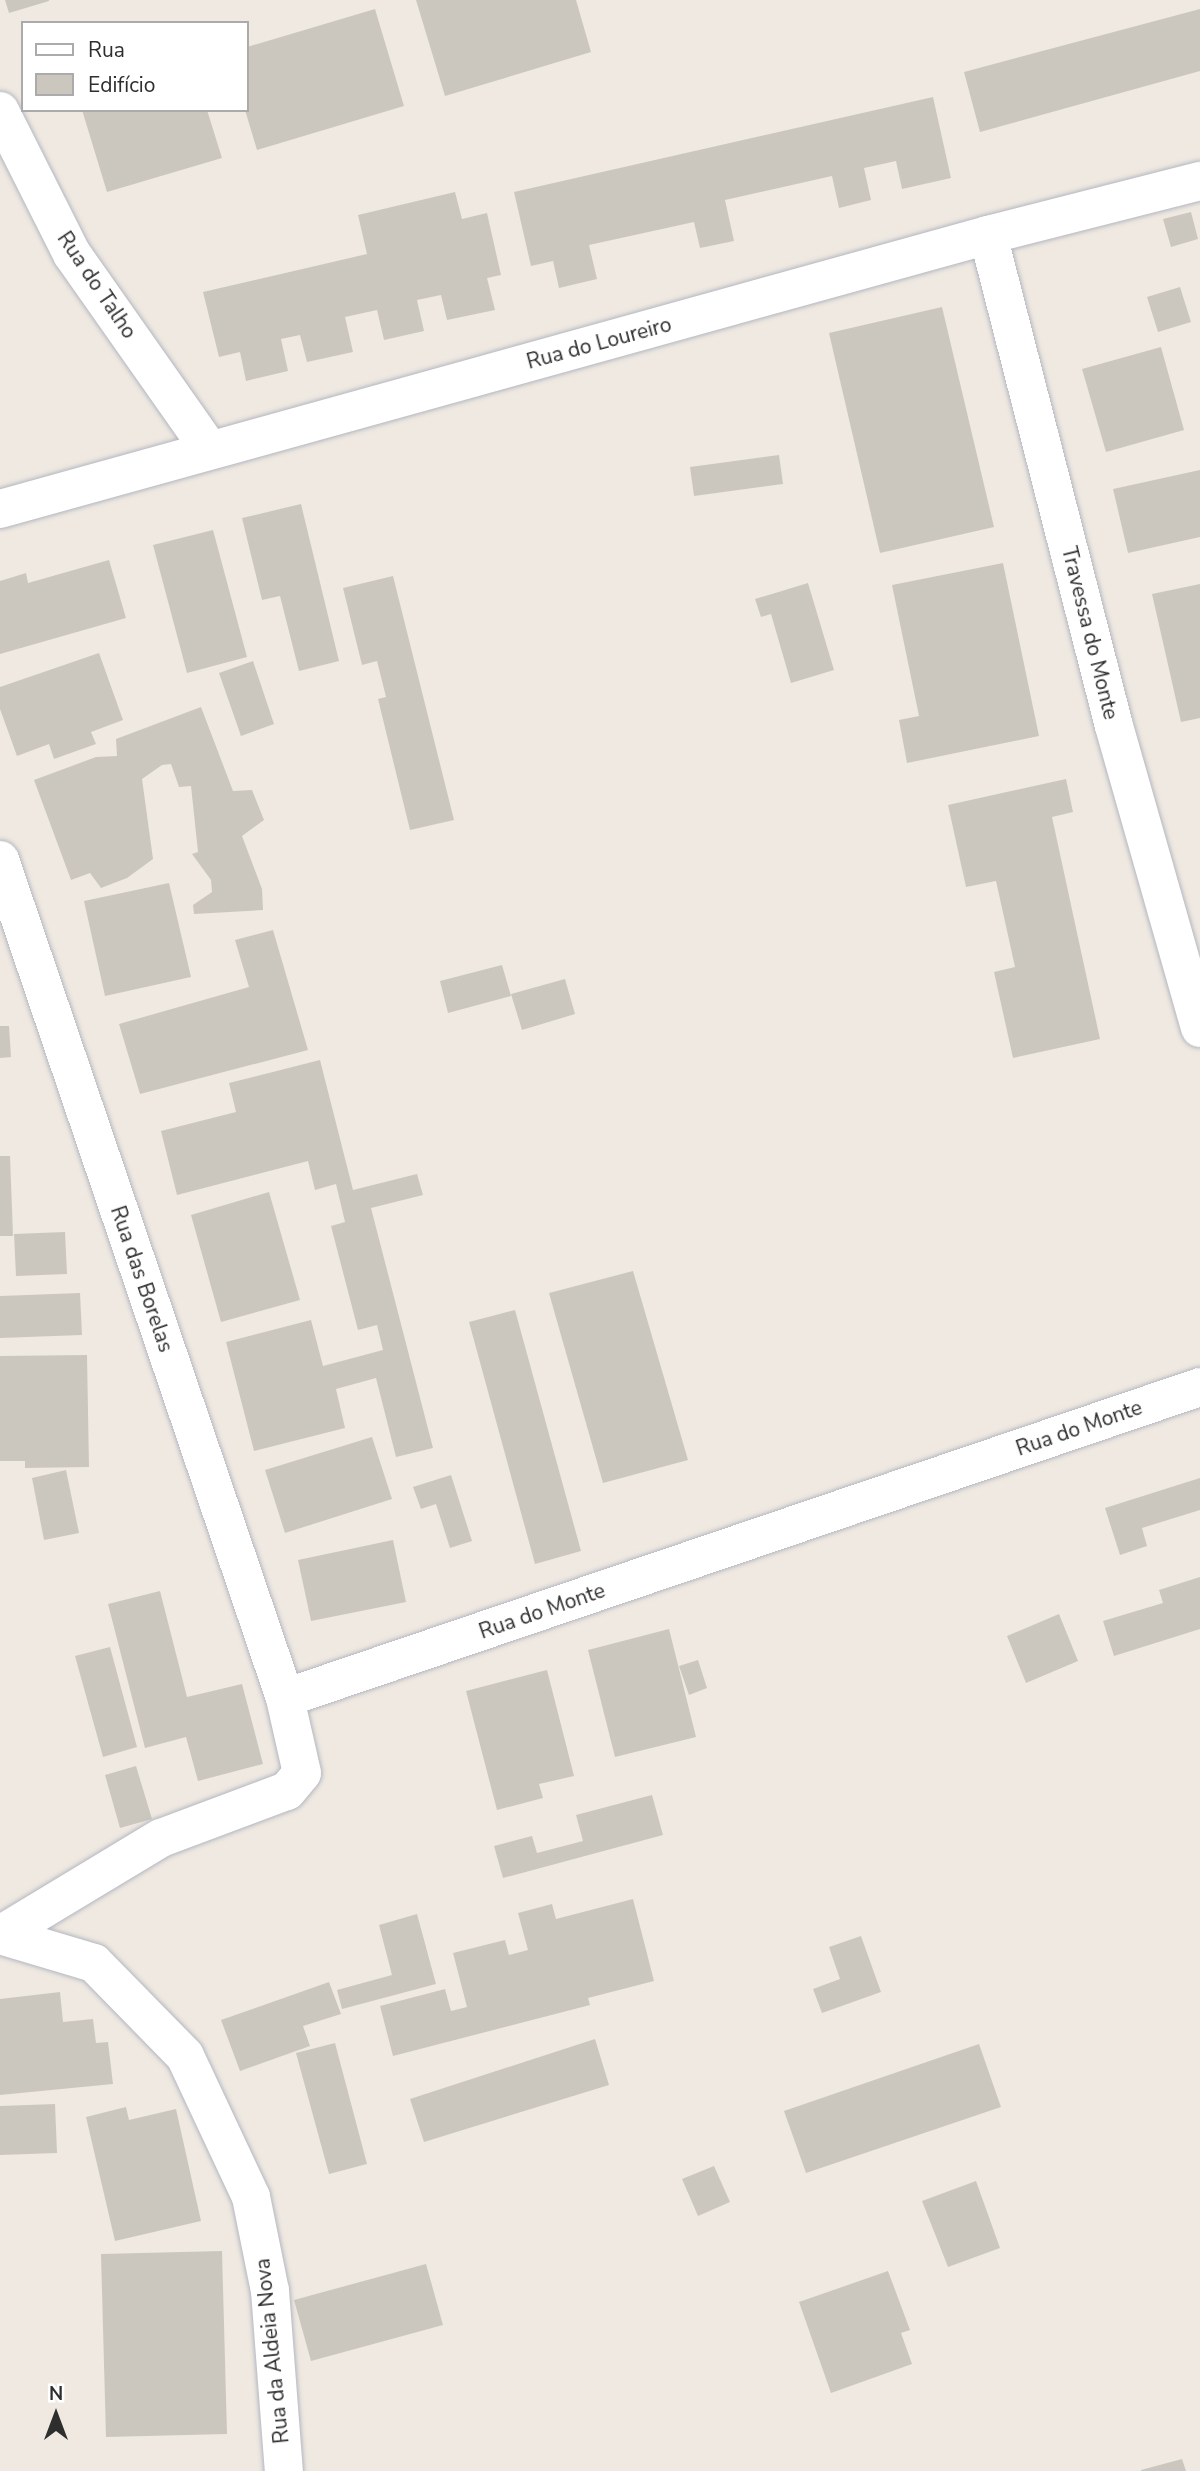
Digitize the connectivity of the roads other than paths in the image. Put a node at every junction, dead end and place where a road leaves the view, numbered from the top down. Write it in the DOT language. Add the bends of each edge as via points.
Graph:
graph roads {
  1 [pos="0,111"];
  2 [pos="1200,181"];
  3 [pos="988,235"];
  4 [pos="210,450"];
  5 [pos="0,509"];
  6 [pos="0,860"];
  7 [pos="1200,1028"];
  8 [pos="1200,1387"];
  9 [pos="285,1698"];
  10 [pos="0,1935"];
  11 [pos="285,2471"];
  1 -- 4 [label="street, Rua do Talho" via="72,254"];
  2 -- 3 [label="street, Rua do Loureiro"];
  3 -- 4 [label="street, Rua do Loureiro"];
  3 -- 7 [label="street, Travessa do Monte" via="1114,726"];
  4 -- 5 [label="street, Rua do Loureiro"];
  6 -- 9 [label="street, Rua das Borelas"];
  8 -- 9 [label="street, Rua do Monte"];
  9 -- 10 [label="street" via="302,1773 287,1791 161,1838"];
  10 -- 11 [label="street, Rua da Aldeia Nova" via="94,1963 185,2056 251,2197 270,2291"];
}
